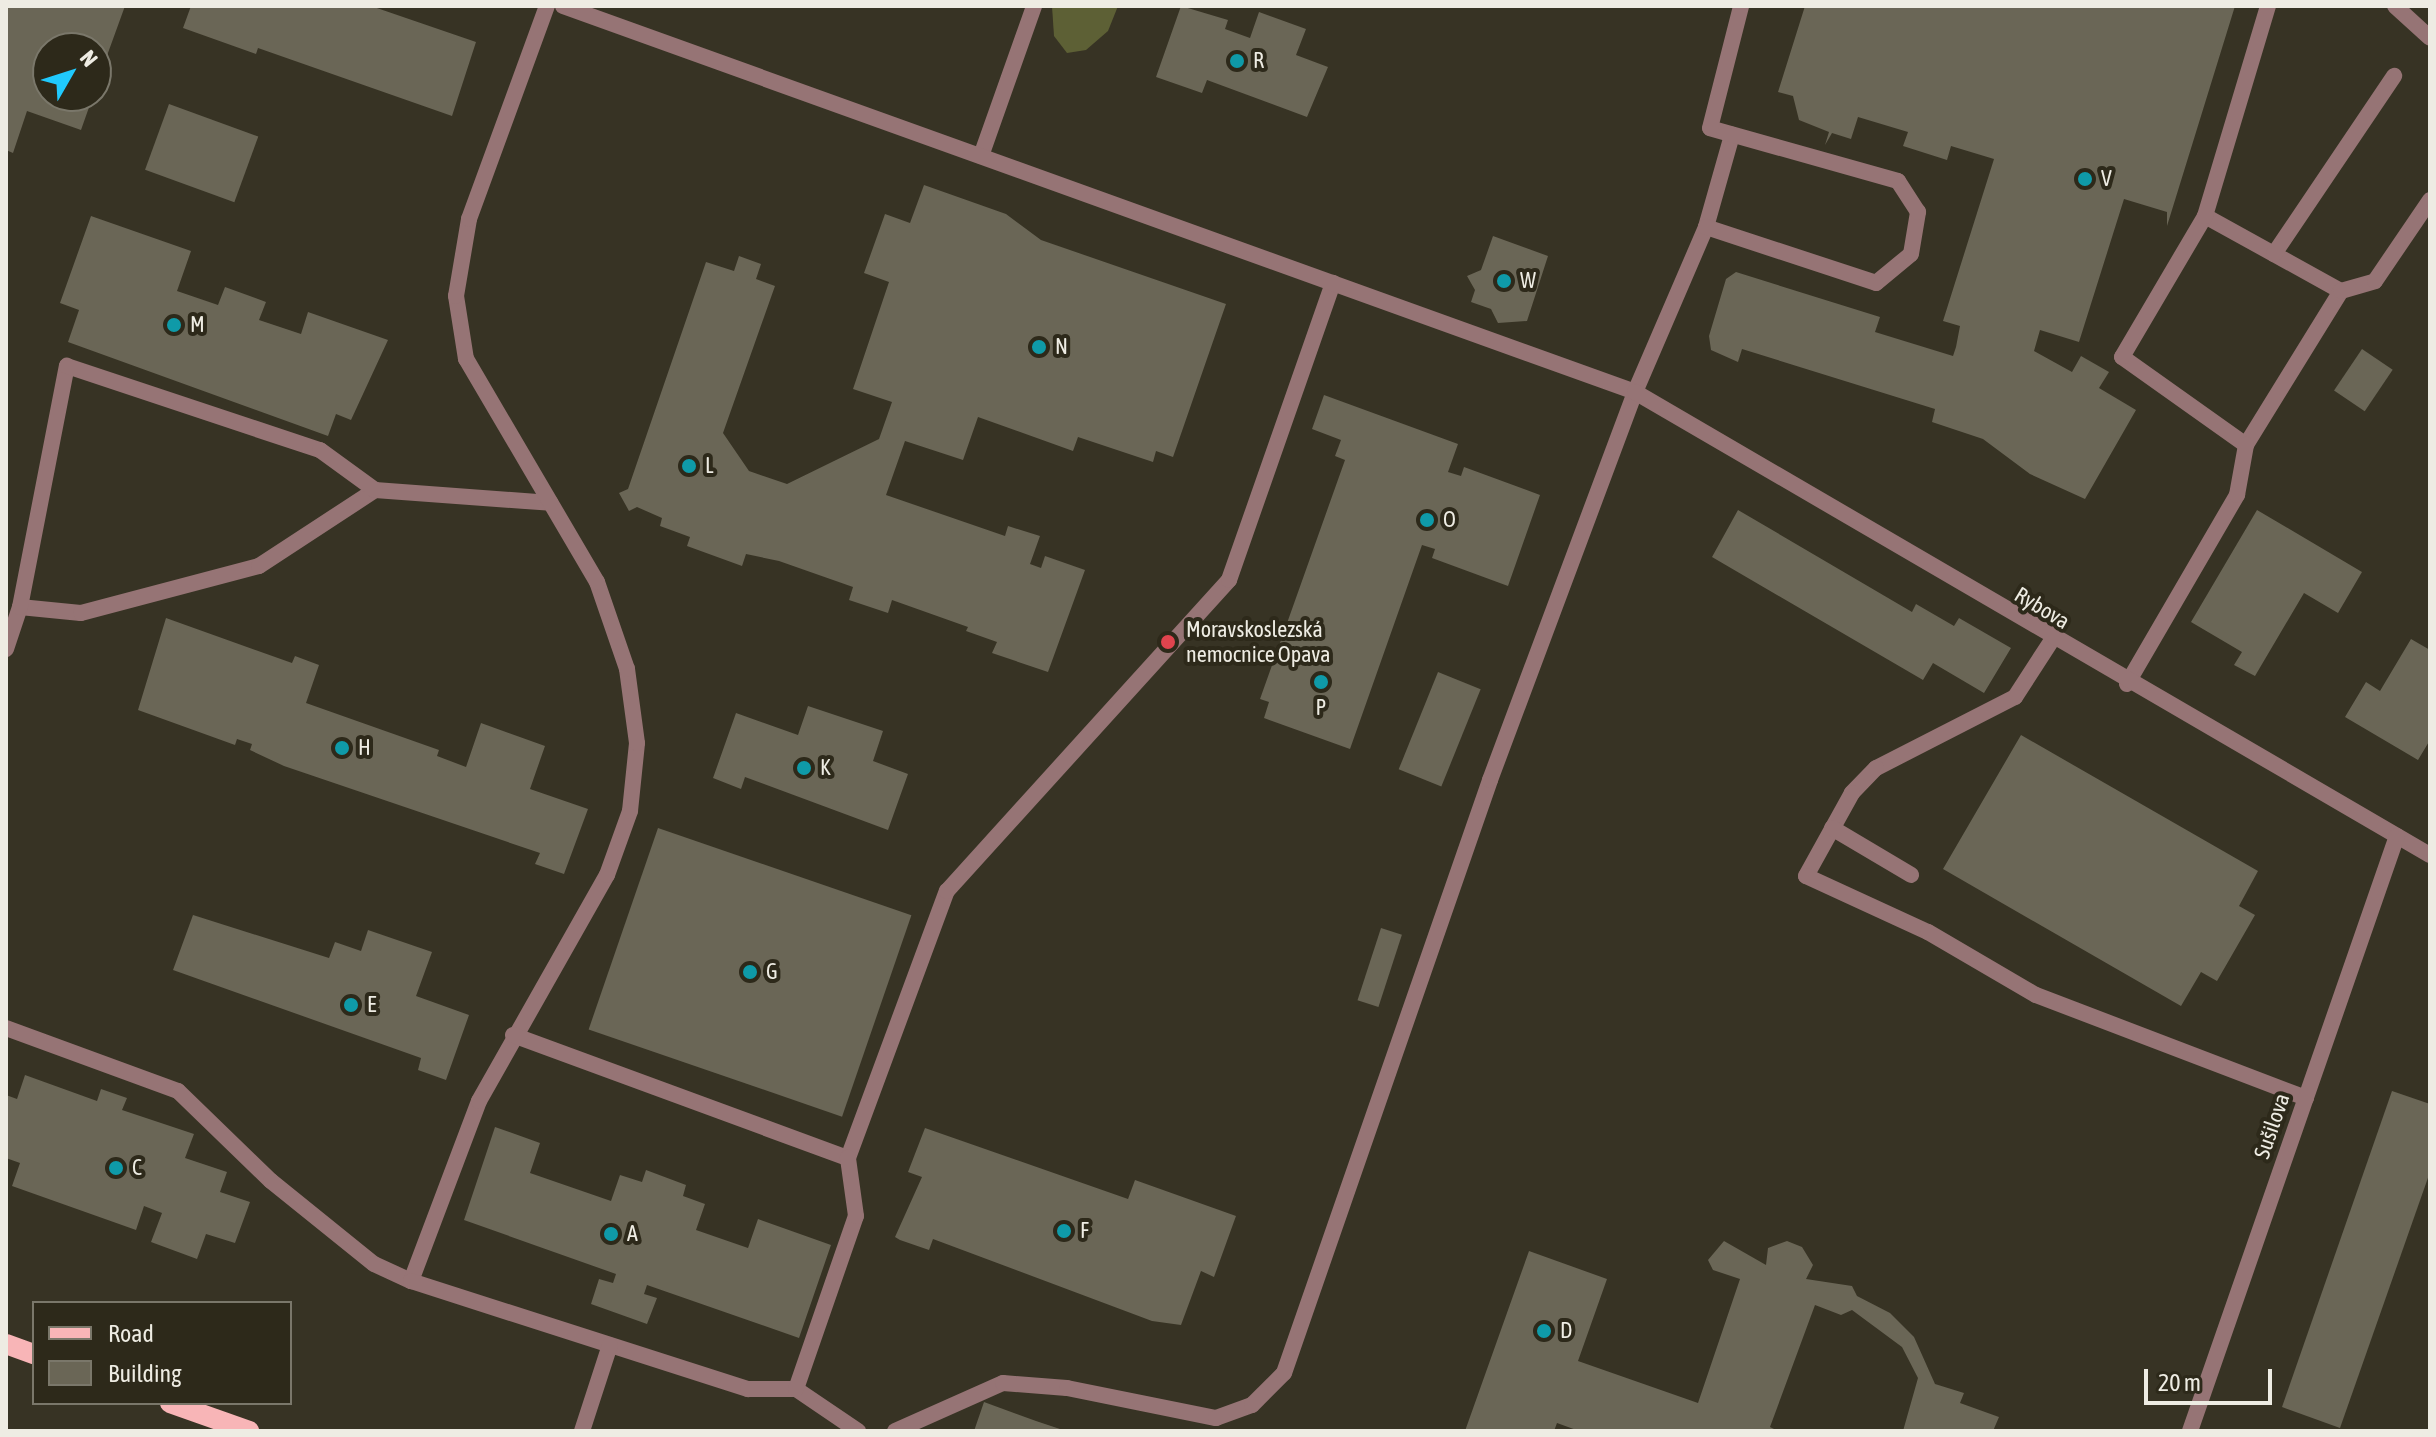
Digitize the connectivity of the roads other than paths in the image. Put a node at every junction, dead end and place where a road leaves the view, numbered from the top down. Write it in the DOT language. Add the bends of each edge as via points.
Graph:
graph roads {
  1 [pos="547,6"];
  2 [pos="563,6"];
  3 [pos="1034,6"];
  4 [pos="1741,6"];
  5 [pos="2268,6"];
  6 [pos="2395,6"];
  7 [pos="2430,38"];
  8 [pos="2394,76"];
  9 [pos="1732,135"];
  10 [pos="981,156"];
  11 [pos="2430,200"];
  12 [pos="2205,216"];
  13 [pos="1706,227"];
  14 [pos="2274,254"];
  15 [pos="1333,283"];
  16 [pos="2341,291"];
  17 [pos="1635,392"];
  18 [pos="2246,445"];
  19 [pos="375,490"];
  20 [pos="551,503"];
  21 [pos="20,607"];
  22 [pos="2052,640"];
  23 [pos="6,649"];
  24 [pos="2127,684"];
  25 [pos="1832,828"];
  26 [pos="2397,836"];
  27 [pos="2430,855"];
  28 [pos="1911,875"];
  29 [pos="6,1028"];
  30 [pos="513,1035"];
  31 [pos="2306,1098"];
  32 [pos="848,1158"];
  33 [pos="411,1281"];
  34 [pos="6,1344"];
  35 [pos="610,1345"];
  36 [pos="32,1353"];
  37 [pos="796,1389"];
  38 [pos="176,1405"];
  39 [pos="249,1431"];
  40 [pos="582,1431"];
  41 [pos="858,1431"];
  42 [pos="895,1431"];
  43 [pos="2190,1431"];
  1 -- 20 [label="street" via="469,219 456,296 466,359"];
  2 -- 10 [label="street, Rybova"];
  3 -- 10 [label="street"];
  4 -- 9 [label="street" via="1710,128"];
  5 -- 12 [label="street"];
  6 -- 7 [label="street"];
  8 -- 14 [label="street"];
  9 -- 13 [label="street"];
  9 -- 13 [label="street" via="1898,181 1918,212 1911,254 1876,283"];
  10 -- 15 [label="street, Rybova"];
  11 -- 16 [label="street" via="2375,281"];
  12 -- 14 [label="street"];
  12 -- 18 [label="street" via="2122,357"];
  13 -- 17 [label="street"];
  14 -- 16 [label="street"];
  15 -- 17 [label="street, Rybova"];
  15 -- 32 [label="street" via="1229,580 947,891"];
  16 -- 18 [label="street"];
  17 -- 22 [label="street, Rybova"];
  17 -- 42 [label="street" via="1490,780 1284,1373 1252,1405 1216,1418 1067,1388 1003,1383"];
  18 -- 24 [label="street" via="2237,495"];
  19 -- 20 [label="street"];
  19 -- 21 [label="street" via="259,566 81,613"];
  19 -- 21 [label="street" via="320,450 67,366"];
  20 -- 30 [label="street" via="597,582 627,669 637,743 630,811 607,875"];
  21 -- 23 [label="street"];
  22 -- 24 [label="street, Rybova"];
  22 -- 25 [label="street" via="2015,697 1876,768"];
  24 -- 26 [label="street, Rybova"];
  25 -- 28 [label="street"];
  25 -- 31 [label="street" via="1806,876 2036,995"];
  26 -- 27 [label="street, Rybova"];
  26 -- 31 [label="street, Sušilova"];
  29 -- 33 [label="street" via="178,1091 271,1181 374,1264"];
  30 -- 32 [label="street"];
  30 -- 33 [label="street" via="479,1101"];
  31 -- 43 [label="street, Sušilova"];
  32 -- 37 [label="street" via="856,1216"];
  33 -- 35 [label="street"];
  34 -- 36 [label="main road"];
  35 -- 37 [label="street" via="748,1389"];
  35 -- 40 [label="street"];
  37 -- 41 [label="street"];
  38 -- 39 [label="main road"];
}
